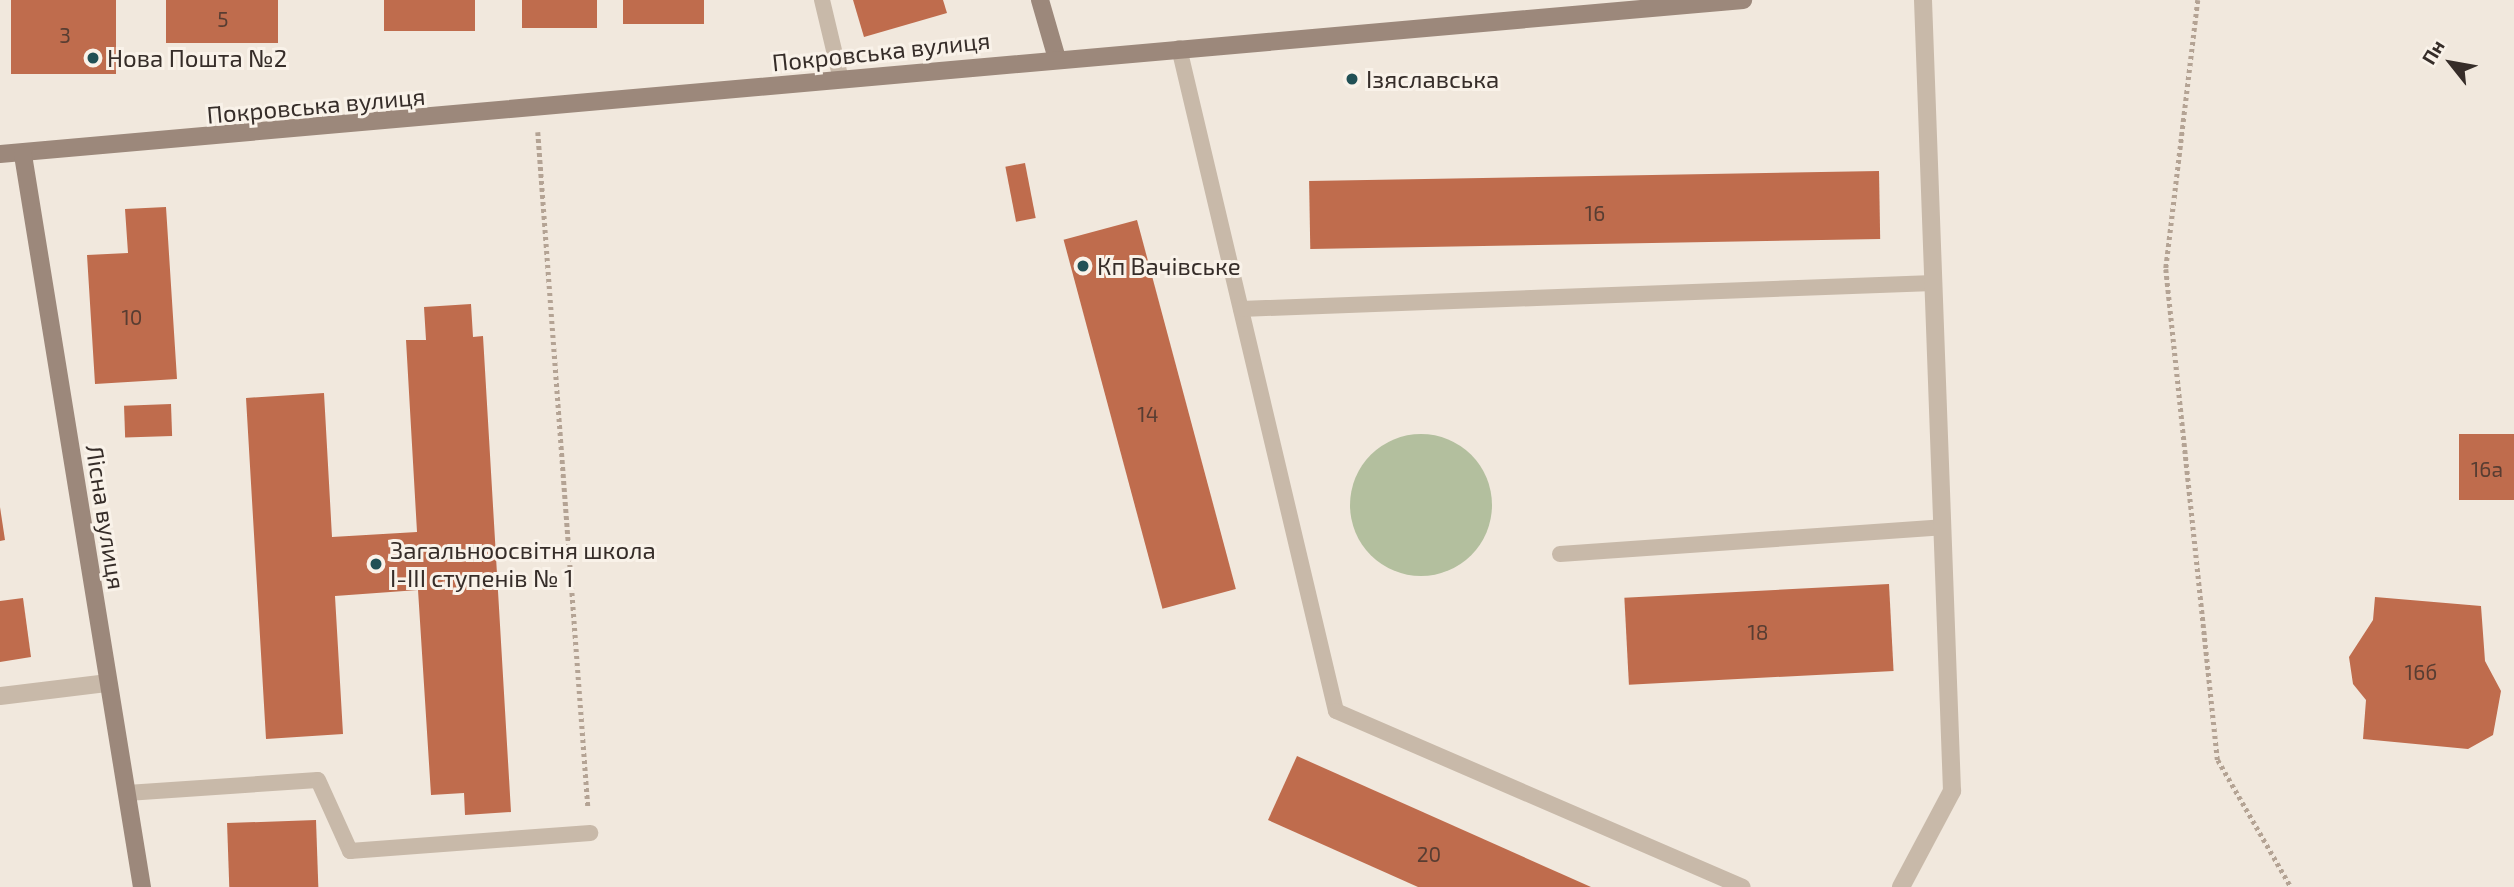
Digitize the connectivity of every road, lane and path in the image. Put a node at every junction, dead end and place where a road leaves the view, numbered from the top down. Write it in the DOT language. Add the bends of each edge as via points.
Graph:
graph roads {
  1 [pos="822,0"];
  2 [pos="1040,0"];
  3 [pos="1743,0"];
  4 [pos="1923,0"];
  5 [pos="2198,0"];
  6 [pos="1179,48"];
  7 [pos="1057,59"];
  8 [pos="841,80"];
  9 [pos="537,110"];
  10 [pos="23,155"];
  11 [pos="0,157"];
  12 [pos="1934,283"];
  13 [pos="1241,310"];
  14 [pos="1942,527"];
  15 [pos="1560,554"];
  16 [pos="108,683"];
  17 [pos="0,696"];
  18 [pos="127,793"];
  19 [pos="590,833"];
  20 [pos="142,887"];
  21 [pos="1742,887"];
  22 [pos="1902,887"];
  23 [pos="2291,887"];
  1 -- 8 [label="lane"];
  2 -- 7 [label="main road"];
  3 -- 6 [label="main road, Покровська вулиця"];
  4 -- 12 [label="street"];
  5 -- 23 [label="path" via="2167,283 2218,760"];
  6 -- 7 [label="main road, Покровська вулиця"];
  6 -- 13 [label="lane"];
  7 -- 8 [label="main road, Покровська вулиця"];
  8 -- 9 [label="main road, Покровська вулиця"];
  9 -- 10 [label="main road, Покровська вулиця"];
  9 -- 19 [label="path"];
  10 -- 11 [label="main road, Покровська вулиця"];
  10 -- 16 [label="main road, Лісна вулиця"];
  12 -- 13 [label="lane"];
  12 -- 14 [label="street"];
  13 -- 21 [label="lane" via="1336,710"];
  14 -- 15 [label="lane"];
  14 -- 22 [label="street" via="1952,791"];
  16 -- 17 [label="street"];
  16 -- 18 [label="main road, Лісна вулиця"];
  18 -- 19 [label="lane" via="318,780 350,851"];
  18 -- 20 [label="main road, Лісна вулиця"];
}
